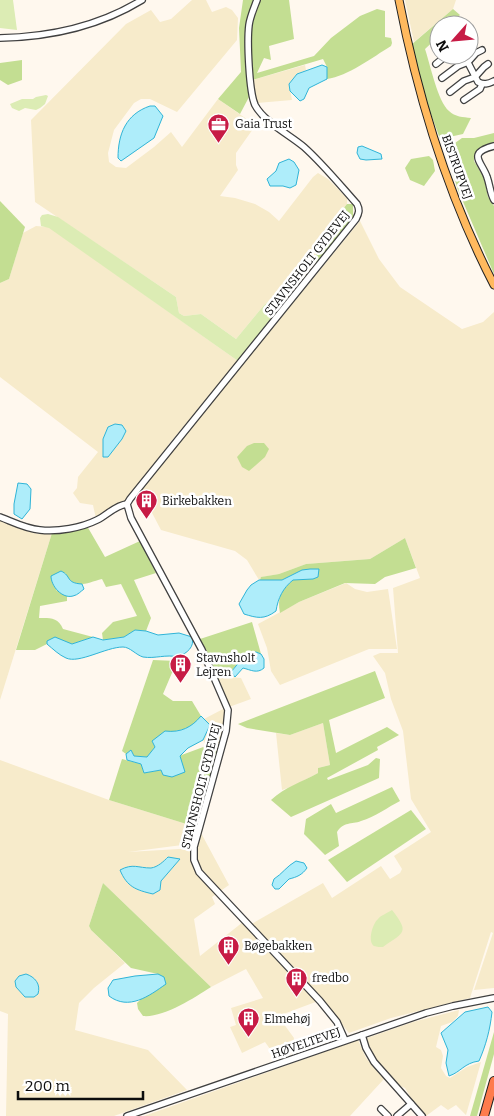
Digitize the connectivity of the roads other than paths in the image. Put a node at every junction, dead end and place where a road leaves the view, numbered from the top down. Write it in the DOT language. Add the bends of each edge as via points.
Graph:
graph roads {
  1 [pos="142,0"];
  2 [pos="257,0"];
  3 [pos="394,0"];
  4 [pos="399,0"];
  5 [pos="0,38"];
  6 [pos="482,50"];
  7 [pos="479,51"];
  8 [pos="410,52"];
  9 [pos="488,64"];
  10 [pos="460,65"];
  11 [pos="469,65"];
  12 [pos="475,77"];
  13 [pos="442,78"];
  14 [pos="494,81"];
  15 [pos="482,84"];
  16 [pos="450,92"];
  17 [pos="464,100"];
  18 [pos="494,146"];
  19 [pos="494,200"];
  20 [pos="494,285"];
  21 [pos="127,504"];
  22 [pos="0,517"];
  23 [pos="494,998"];
  24 [pos="362,1035"];
  25 [pos="345,1040"];
  26 [pos="494,1080"];
  27 [pos="411,1104"];
  28 [pos="382,1109"];
  29 [pos="127,1116"];
  30 [pos="388,1116"];
  31 [pos="397,1116"];
  32 [pos="422,1116"];
  33 [pos="484,1116"];
  1 -- 5 [label="street" via="89,25 57,33"];
  2 -- 21 [label="street, STAVNSHOLT GYDEVEJ" via="248,36 252,94 256,107 306,149 357,204 359,213"];
  3 -- 8 [label="main road, BISTRUPVEJ"];
  4 -- 8 [label="main road, BISTRUPVEJ"];
  6 -- 7 [label="street"];
  8 -- 20 [label="main road, BISTRUPVEJ" via="453,191"];
  9 -- 12 [label="street"];
  10 -- 13 [label="street"];
  11 -- 12 [label="street"];
  12 -- 15 [label="street"];
  12 -- 16 [label="street"];
  14 -- 15 [label="street"];
  15 -- 17 [label="street"];
  18 -- 19 [label="street" via="480,152 478,162 487,176"];
  21 -- 22 [label="street, STAVNSHOLT GYDEVEJ" via="93,522 67,528 40,530"];
  21 -- 25 [label="street, STAVNSHOLT GYDEVEJ" via="202,650 228,710 226,731 194,847 194,860 199,872 320,1001 337,1022"];
  23 -- 24 [label="street, HØVELTEVEJ" via="426,1013"];
  24 -- 25 [label="street, HØVELTEVEJ"];
  24 -- 27 [label="street" via="374,1062"];
  25 -- 29 [label="street, HØVELTEVEJ"];
  26 -- 33 [label="highway"];
  27 -- 31 [label="street"];
  27 -- 32 [label="street"];
  28 -- 30 [label="street"];
}
